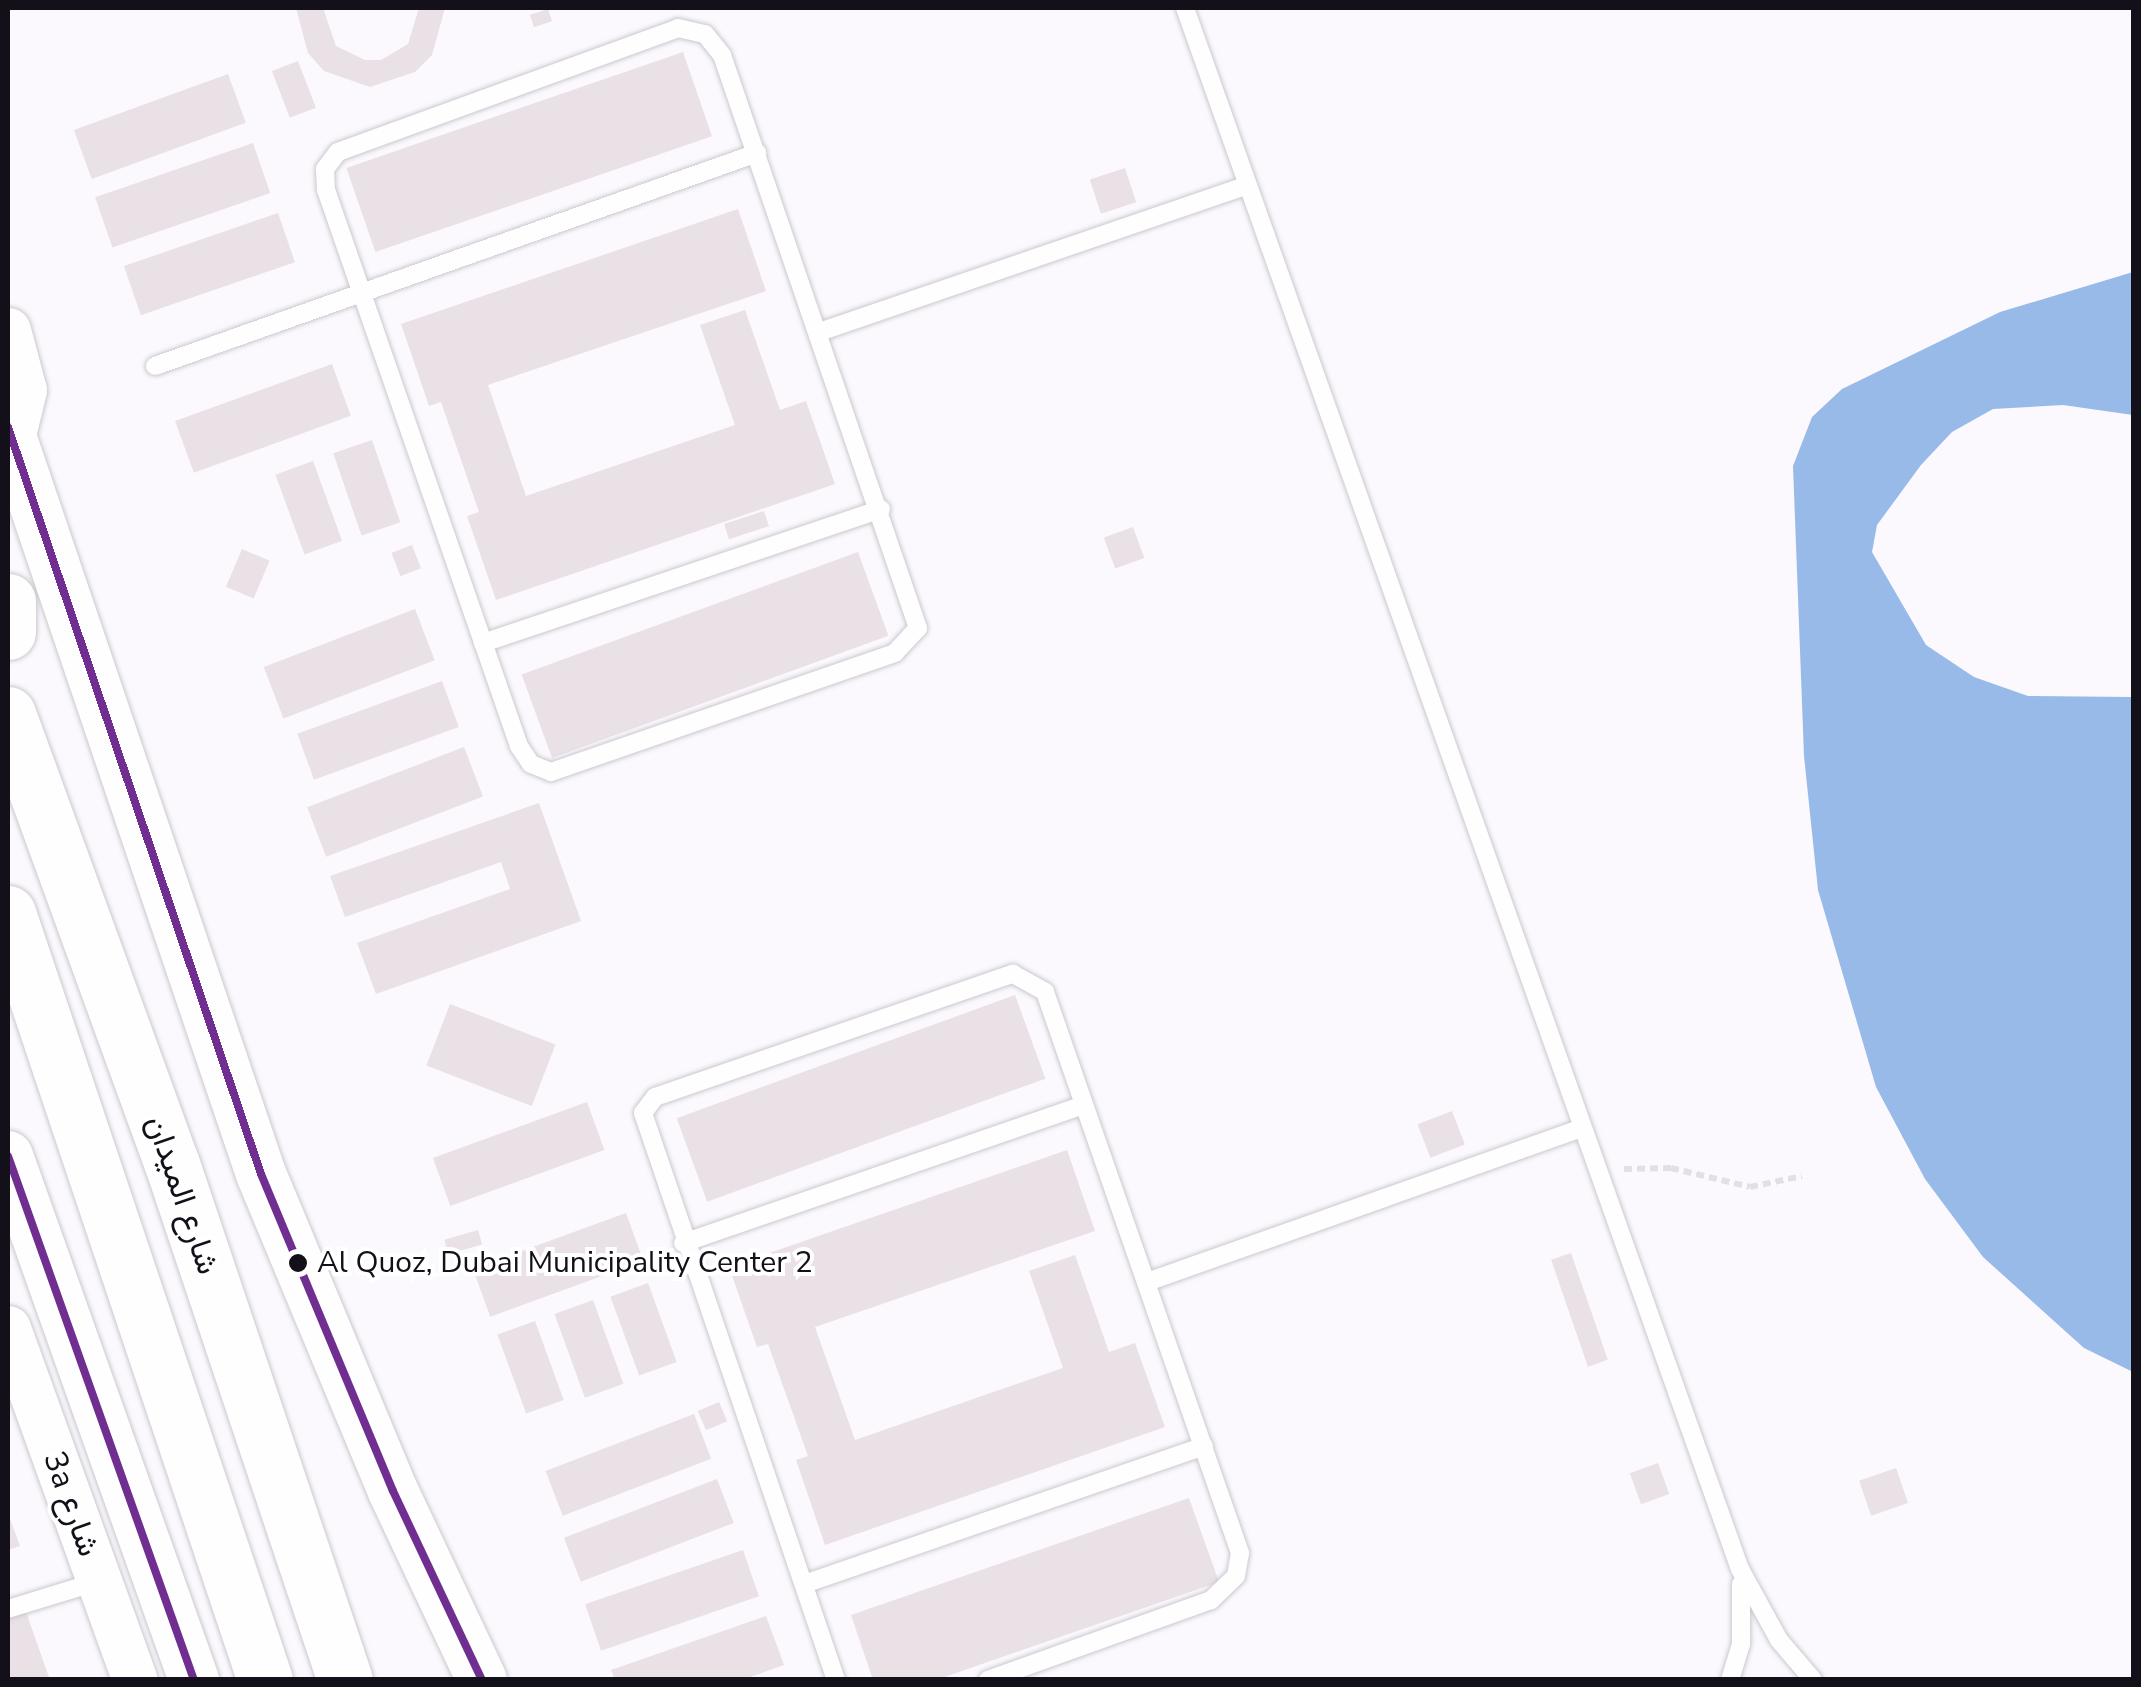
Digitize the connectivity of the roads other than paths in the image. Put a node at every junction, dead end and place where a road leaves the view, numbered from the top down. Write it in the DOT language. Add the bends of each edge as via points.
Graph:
graph roads {
  1 [pos="1185,8"];
  2 [pos="757,153"];
  3 [pos="1245,186"];
  4 [pos="362,292"];
  5 [pos="8,330"];
  6 [pos="819,332"];
  7 [pos="155,366"];
  8 [pos="10,433"];
  9 [pos="882,510"];
  10 [pos="8,601"];
  11 [pos="8,632"];
  12 [pos="484,642"];
  13 [pos="8,714"];
  14 [pos="8,912"];
  15 [pos="1084,1105"];
  16 [pos="1582,1128"];
  17 [pos="8,1156"];
  18 [pos="684,1243"];
  19 [pos="1147,1282"];
  20 [pos="8,1328"];
  21 [pos="1204,1446"];
  22 [pos="1740,1568"];
  23 [pos="99,1581"];
  24 [pos="804,1584"];
  25 [pos="8,1610"];
  26 [pos="135,1680"];
  27 [pos="194,1680"];
  28 [pos="265,1680"];
  29 [pos="344,1680"];
  30 [pos="482,1680"];
  31 [pos="836,1680"];
  32 [pos="988,1680"];
  33 [pos="1730,1680"];
  34 [pos="1813,1680"];
  1 -- 3 [label="lane"];
  2 -- 4 [label="lane"];
  2 -- 4 [label="lane" via="715,43 678,28 338,152 325,169 326,190"];
  2 -- 6 [label="lane"];
  3 -- 6 [label="lane"];
  3 -- 16 [label="lane"];
  4 -- 7 [label="lane"];
  4 -- 12 [label="lane"];
  5 -- 8 [label="street" via="24,390"];
  6 -- 9 [label="lane"];
  8 -- 30 [label="main road" via="261,1174 393,1491"];
  9 -- 12 [label="lane"];
  9 -- 12 [label="lane" via="919,616 906,648 573,769 540,770 524,756"];
  10 -- 11 [label="main road"];
  13 -- 29 [label="main road, شارع الميدان" via="172,1164"];
  14 -- 28 [label="main road"];
  15 -- 18 [label="lane"];
  15 -- 18 [label="lane" via="1044,992 1022,975 1003,976 655,1097 642,1123"];
  15 -- 19 [label="lane"];
  16 -- 19 [label="lane"];
  16 -- 22 [label="lane"];
  17 -- 27 [label="main road"];
  18 -- 24 [label="lane"];
  19 -- 21 [label="lane"];
  20 -- 23 [label="street, 3a شارع"];
  21 -- 24 [label="lane"];
  21 -- 32 [label="lane" via="1238,1542 1239,1565 1229,1586 1211,1600"];
  22 -- 33 [label="lane" via="1741,1644"];
  22 -- 34 [label="lane" via="1779,1640"];
  23 -- 25 [label="lane"];
  23 -- 26 [label="street, 3a شارع"];
  24 -- 31 [label="lane"];
}
